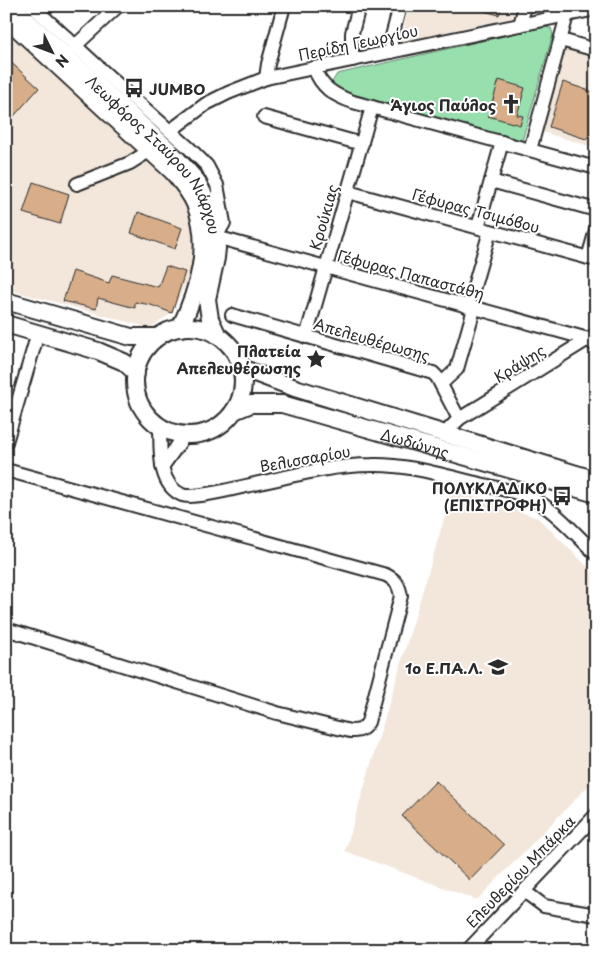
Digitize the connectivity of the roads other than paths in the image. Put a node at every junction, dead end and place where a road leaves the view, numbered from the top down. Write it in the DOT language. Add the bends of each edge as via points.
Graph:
graph roads {
  1 [pos="11,6"];
  2 [pos="32,6"];
  3 [pos="118,6"];
  4 [pos="284,6"];
  5 [pos="359,6"];
  6 [pos="400,6"];
  7 [pos="525,6"];
  8 [pos="596,9"];
  9 [pos="568,11"];
  10 [pos="6,18"];
  11 [pos="520,25"];
  12 [pos="561,40"];
  13 [pos="75,46"];
  14 [pos="596,50"];
  15 [pos="391,52"];
  16 [pos="352,60"];
  17 [pos="314,68"];
  18 [pos="266,78"];
  19 [pos="372,107"];
  20 [pos="264,117"];
  21 [pos="170,132"];
  22 [pos="502,142"];
  23 [pos="362,144"];
  24 [pos="530,150"];
  25 [pos="150,151"];
  26 [pos="596,168"];
  27 [pos="491,181"];
  28 [pos="77,184"];
  29 [pos="348,192"];
  30 [pos="596,210"];
  31 [pos="484,229"];
  32 [pos="596,230"];
  33 [pos="216,237"];
  34 [pos="592,259"];
  35 [pos="326,268"];
  36 [pos="6,301"];
  37 [pos="471,308"];
  38 [pos="232,315"];
  39 [pos="6,324"];
  40 [pos="180,328"];
  41 [pos="38,334"];
  42 [pos="218,336"];
  43 [pos="306,336"];
  44 [pos="158,338"];
  45 [pos="593,339"];
  46 [pos="241,368"];
  47 [pos="136,373"];
  48 [pos="441,384"];
  49 [pos="234,411"];
  50 [pos="459,419"];
  51 [pos="160,427"];
  52 [pos="185,435"];
  53 [pos="447,435"];
  54 [pos="6,442"];
  55 [pos="162,467"];
  56 [pos="6,470"];
  57 [pos="596,480"];
  58 [pos="596,494"];
  59 [pos="596,554"];
  60 [pos="6,629"];
  61 [pos="596,815"];
  62 [pos="524,891"];
  63 [pos="596,915"];
  64 [pos="468,950"];
  1 -- 33 [label="main road, Λεωφόρος Σταύρου Νιάρχου" via="182,162 203,190"];
  2 -- 13 [label="street"];
  3 -- 13 [label="street"];
  4 -- 18 [label="street"];
  5 -- 16 [label="street" via="352,33"];
  6 -- 15 [label="street"];
  7 -- 11 [label="street"];
  8 -- 9 [label="street, Περίδη Γεωργίου"];
  9 -- 11 [label="street, Περίδη Γεωργίου"];
  9 -- 12 [label="street"];
  10 -- 25 [label="main road, Λεωφόρος Σταύρου Νιάρχου"];
  11 -- 15 [label="street, Περίδη Γεωργίου"];
  12 -- 14 [label="street"];
  12 -- 24 [label="street"];
  13 -- 21 [label="street"];
  15 -- 16 [label="street, Περίδη Γεωργίου"];
  16 -- 17 [label="street, Περίδη Γεωργίου"];
  17 -- 18 [label="street, Περίδη Γεωργίου"];
  17 -- 19 [label="street" via="329,91"];
  18 -- 21 [label="street, Περίδη Γεωργίου" via="206,104"];
  19 -- 22 [label="street"];
  19 -- 23 [label="street, Κρούκιας"];
  20 -- 23 [label="street"];
  21 -- 33 [label="street" via="198,157 214,178 224,224"];
  22 -- 24 [label="street"];
  22 -- 27 [label="street"];
  23 -- 29 [label="street, Κρούκιας"];
  24 -- 26 [label="street"];
  25 -- 28 [label="street" via="130,163"];
  25 -- 40 [label="main road, Λεωφόρος Σταύρου Νιάρχου" via="185,186 195,203 201,226 203,251 200,271 193,301"];
  27 -- 30 [label="street"];
  27 -- 31 [label="street"];
  29 -- 31 [label="street, Γέφυρας Τσιμόβου"];
  29 -- 35 [label="street, Κρούκιας"];
  31 -- 34 [label="street, Γέφυρας Τσιμόβου"];
  31 -- 37 [label="street"];
  32 -- 34 [label="street"];
  33 -- 35 [label="street, Γέφυρας Παπαστάθη"];
  33 -- 42 [label="main road, Λεωφόρος Σταύρου Νιάρχου" via="216,258 207,300"];
  35 -- 37 [label="street, Γέφυρας Παπαστάθη"];
  35 -- 43 [label="street, Κρούκιας"];
  36 -- 44 [label="main road, Δωδώνης" via="131,337"];
  37 -- 45 [label="street, Γέφυρας Παπαστάθη"];
  37 -- 48 [label="street" via="457,369"];
  38 -- 43 [label="street, Απελευθέρωσης"];
  39 -- 41 [label="main road"];
  40 -- 42 [label="main road, Δωδώνης" via="198,328"];
  40 -- 44 [label="main road, Δωδώνης"];
  41 -- 47 [label="main road" via="117,358"];
  41 -- 54 [label="street"];
  42 -- 46 [label="main road, Δωδώνης" via="233,350"];
  43 -- 48 [label="street, Απελευθέρωσης" via="432,373"];
  44 -- 47 [label="main road, Δωδώνης" via="143,353"];
  45 -- 50 [label="street, Κράψης"];
  46 -- 49 [label="main road, Δωδώνης" via="242,391"];
  46 -- 53 [label="main road, Δωδώνης"];
  47 -- 51 [label="main road, Δωδώνης" via="140,404"];
  48 -- 50 [label="street, Απελευθέρωσης"];
  49 -- 52 [label="main road, Δωδώνης" via="210,431"];
  49 -- 58 [label="main road, Δωδώνης" via="251,404 282,404"];
  50 -- 53 [label="street"];
  51 -- 52 [label="main road, Δωδώνης"];
  51 -- 55 [label="street, Βελισσαρίου"];
  52 -- 55 [label="street"];
  53 -- 57 [label="main road, Δωδώνης"];
  55 -- 59 [label="street, Βελισσαρίου" via="171,487 180,494 191,496 341,466 373,464 405,468 490,486 533,499 549,509"];
  56 -- 60 [label="street" via="386,575 399,586 401,596 368,722 359,731 277,713"];
  61 -- 62 [label="street, Ελευθερίου Μπάρκα"];
  62 -- 63 [label="street" via="544,906"];
  62 -- 64 [label="street, Ελευθερίου Μπάρκα"];
}
